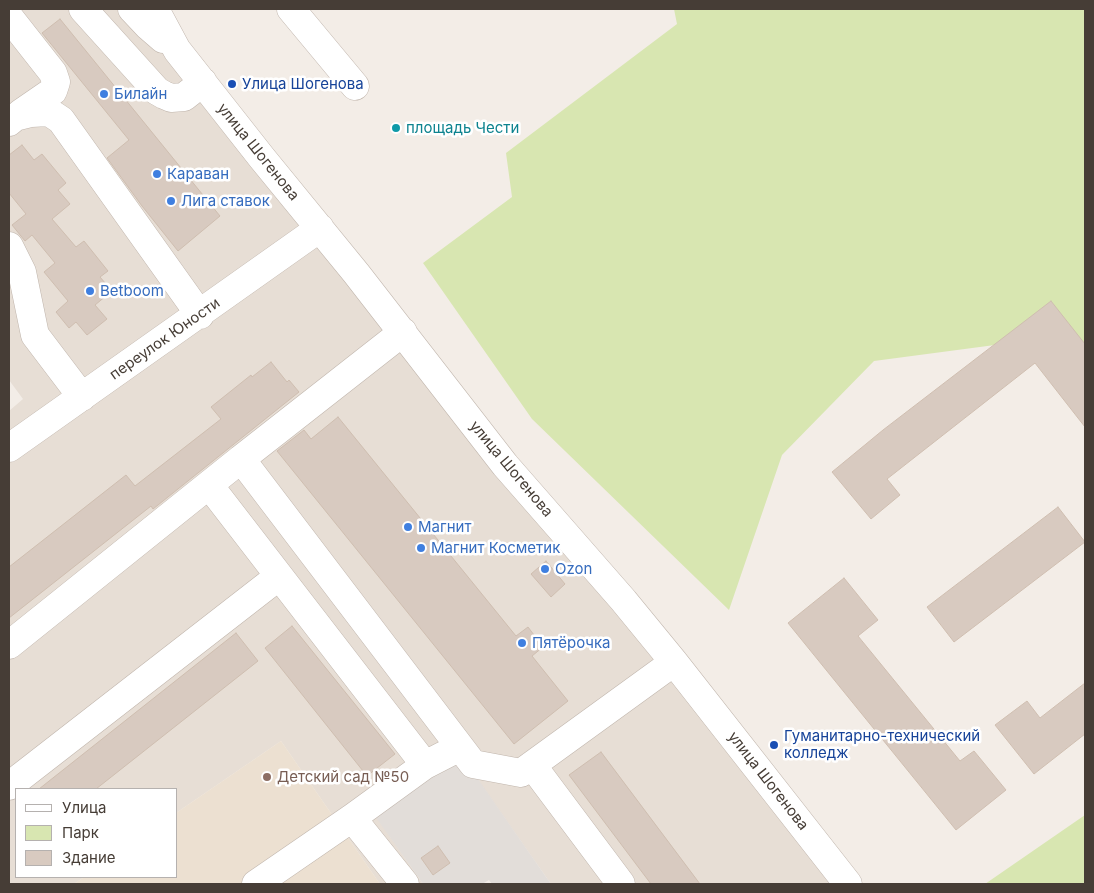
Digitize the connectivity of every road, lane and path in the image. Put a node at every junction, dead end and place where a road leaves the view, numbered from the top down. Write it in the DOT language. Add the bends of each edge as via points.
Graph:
graph roads {
  1 [pos="18,9"];
  2 [pos="83,9"];
  3 [pos="132,9"];
  4 [pos="155,9"];
  5 [pos="291,9"];
  6 [pos="304,9"];
  7 [pos="9,16"];
  8 [pos="178,50"];
  9 [pos="203,82"];
  10 [pos="12,120"];
  11 [pos="320,228"];
  12 [pos="9,246"];
  13 [pos="200,314"];
  14 [pos="403,332"];
  15 [pos="82,396"];
  16 [pos="9,448"];
  17 [pos="240,459"];
  18 [pos="209,485"];
  19 [pos="278,576"];
  20 [pos="9,645"];
  21 [pos="674,662"];
  22 [pos="460,747"];
  23 [pos="425,765"];
  24 [pos="532,765"];
  25 [pos="9,786"];
  26 [pos="352,818"];
  27 [pos="256,884"];
  28 [pos="404,884"];
  29 [pos="621,884"];
  30 [pos="848,884"];
  1 -- 7 [label="street"];
  2 -- 9 [label="street" via="157,91 171,98 184,97"];
  3 -- 8 [label="street"];
  4 -- 8 [label="street"];
  5 -- 6 [label="street" via="359,83"];
  7 -- 10 [label="street" via="53,73 56,82 53,91"];
  8 -- 9 [label="street, улица Шогенова"];
  9 -- 11 [label="street, улица Шогенова"];
  10 -- 13 [label="street" via="30,112 49,112 61,120"];
  11 -- 13 [label="street, переулок Юности"];
  11 -- 14 [label="street, улица Шогенова"];
  12 -- 15 [label="street" via="22,272 35,335"];
  13 -- 15 [label="street, переулок Юности"];
  14 -- 17 [label="street"];
  14 -- 21 [label="street, улица Шогенова" via="505,465"];
  15 -- 16 [label="street, переулок Юности"];
  17 -- 18 [label="street"];
  17 -- 22 [label="street"];
  18 -- 19 [label="street"];
  18 -- 20 [label="street"];
  19 -- 23 [label="street"];
  19 -- 25 [label="street"];
  21 -- 24 [label="street"];
  21 -- 30 [label="street, улица Шогенова"];
  22 -- 23 [label="street"];
  22 -- 24 [label="street" via="473,764 521,773"];
  23 -- 26 [label="street"];
  24 -- 29 [label="street"];
  26 -- 27 [label="street"];
  26 -- 28 [label="street"];
}
